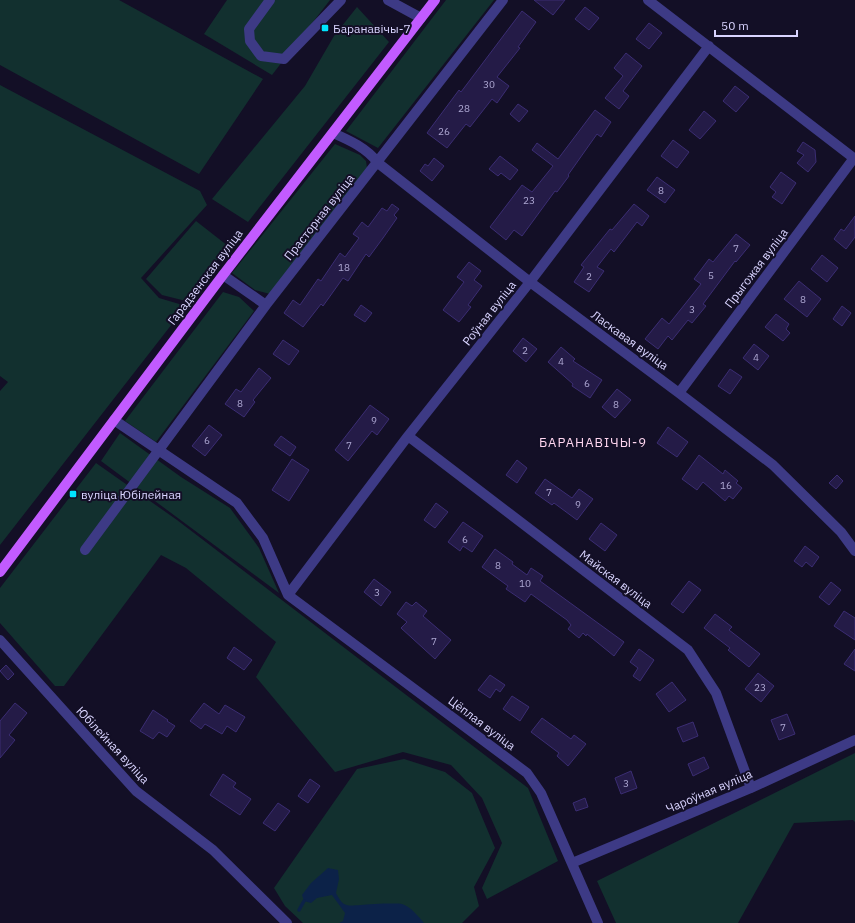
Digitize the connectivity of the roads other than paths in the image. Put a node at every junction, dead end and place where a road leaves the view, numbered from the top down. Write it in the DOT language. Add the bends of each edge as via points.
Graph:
graph roads {
  1 [pos="270,0"];
  2 [pos="341,0"];
  3 [pos="388,0"];
  4 [pos="435,0"];
  5 [pos="503,0"];
  6 [pos="648,0"];
  7 [pos="421,18"];
  8 [pos="709,46"];
  9 [pos="333,133"];
  10 [pos="854,159"];
  11 [pos="378,163"];
  12 [pos="223,275"];
  13 [pos="530,282"];
  14 [pos="266,305"];
  15 [pos="679,393"];
  16 [pos="114,420"];
  17 [pos="408,436"];
  18 [pos="159,452"];
  19 [pos="85,550"];
  20 [pos="855,551"];
  21 [pos="0,572"];
  22 [pos="288,595"];
  23 [pos="0,640"];
  24 [pos="855,740"];
  25 [pos="751,788"];
  26 [pos="572,863"];
  27 [pos="287,923"];
  28 [pos="598,923"];
  1 -- 2 [label="street" via="249,29 250,41 261,56 284,58"];
  3 -- 7 [label="street"];
  4 -- 7 [label="main road, Гарадзенская вуліца"];
  5 -- 11 [label="street, Прасторная вуліца"];
  6 -- 8 [label="street"];
  7 -- 9 [label="main road, Гарадзенская вуліца"];
  8 -- 10 [label="street"];
  8 -- 13 [label="street, Роўная вуліца"];
  9 -- 11 [label="street, Ласкавая вуліца" via="348,139 372,155"];
  9 -- 12 [label="main road, Гарадзенская вуліца"];
  10 -- 15 [label="street, Прыгожая вуліца"];
  11 -- 13 [label="street, Ласкавая вуліца"];
  11 -- 14 [label="street, Прасторная вуліца"];
  12 -- 14 [label="street"];
  12 -- 16 [label="main road, Гарадзенская вуліца"];
  13 -- 15 [label="street, Ласкавая вуліца"];
  13 -- 17 [label="street, Роўная вуліца"];
  14 -- 18 [label="street, Прасторная вуліца"];
  15 -- 20 [label="street, Ласкавая вуліца" via="773,465 841,532"];
  16 -- 18 [label="street"];
  16 -- 21 [label="main road, Гарадзенская вуліца"];
  17 -- 22 [label="street, Роўная вуліца"];
  17 -- 25 [label="street, Майская вуліца" via="688,650 716,693"];
  18 -- 19 [label="street, Прасторная вуліца"];
  18 -- 22 [label="street" via="237,502 263,538"];
  22 -- 26 [label="street, Цёплая вуліца" via="527,773 541,793"];
  23 -- 27 [label="street, Юбілейная вуліца" via="136,791 213,850"];
  24 -- 25 [label="street, Чароўная вуліца"];
  25 -- 26 [label="street, Чароўная вуліца"];
  26 -- 28 [label="street, Цёплая вуліца"];
}
